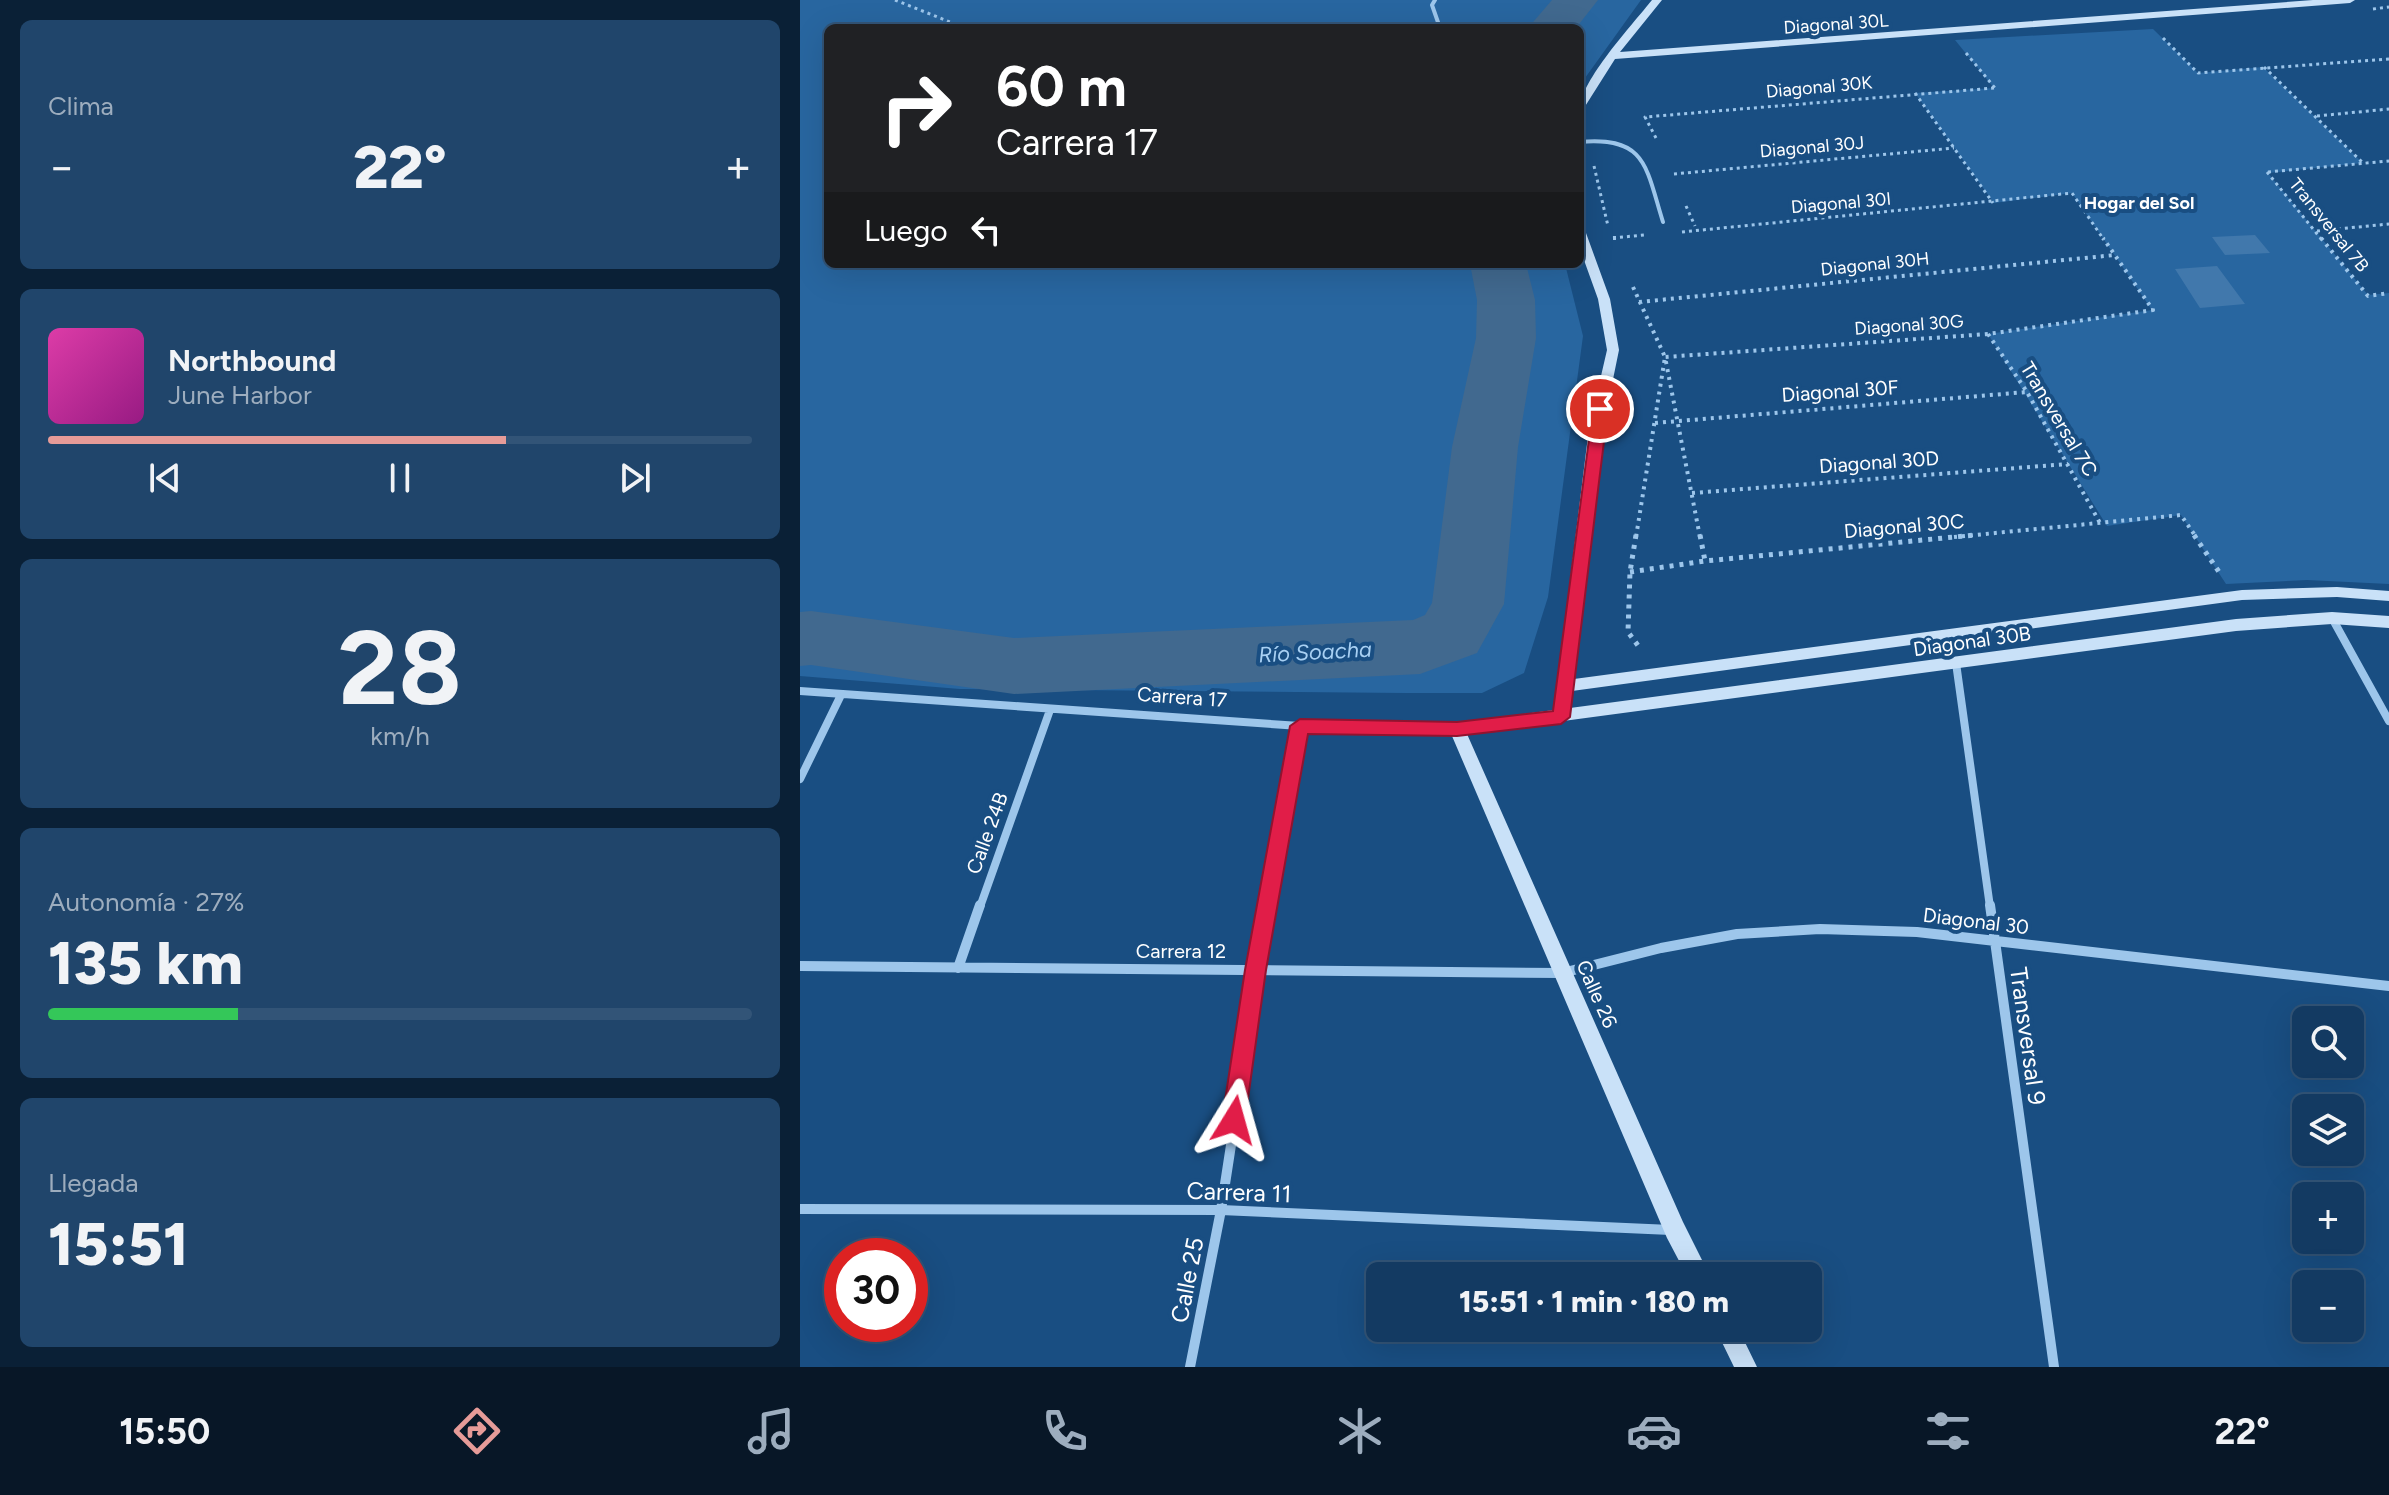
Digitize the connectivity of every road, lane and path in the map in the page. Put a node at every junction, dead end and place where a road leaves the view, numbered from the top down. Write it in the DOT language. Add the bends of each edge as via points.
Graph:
graph roads {
  1 [pos="895,0"];
  2 [pos="1435,0"];
  3 [pos="1657,0"];
  4 [pos="2350,0"];
  5 [pos="955,24"];
  6 [pos="1439,24"];
  7 [pos="2153,29"];
  8 [pos="1965,52"];
  9 [pos="1612,56"];
  10 [pos="2389,59"];
  11 [pos="2263,67"];
  12 [pos="1915,93"];
  13 [pos="1584,100"];
  14 [pos="2389,109"];
  15 [pos="2316,116"];
  16 [pos="1645,117"];
  17 [pos="1584,142"];
  18 [pos="1954,148"];
  19 [pos="2389,161"];
  20 [pos="2363,163"];
  21 [pos="1673,174"];
  22 [pos="1994,203"];
  23 [pos="1663,222"];
  24 [pos="2389,224"];
  25 [pos="2316,231"];
  26 [pos="1676,232"];
  27 [pos="1645,235"];
  28 [pos="1613,238"];
  29 [pos="1584,244"];
  30 [pos="2115,255"];
  31 [pos="2389,293"];
  32 [pos="1639,302"];
  33 [pos="1988,334"];
  34 [pos="2027,392"];
  35 [pos="1677,419"];
  36 [pos="1655,423"];
  37 [pos="2068,464"];
  38 [pos="1692,493"];
  39 [pos="2100,523"];
  40 [pos="1705,561"];
  41 [pos="1630,572"];
  42 [pos="2226,584"];
  43 [pos="2389,596"];
  44 [pos="2332,618"];
  45 [pos="2389,622"];
  46 [pos="1956,663"];
  47 [pos="1565,686"];
  48 [pos="800,691"];
  49 [pos="841,695"];
  50 [pos="1050,710"];
  51 [pos="1561,717"];
  52 [pos="2389,721"];
  53 [pos="1300,726"];
  54 [pos="1457,729"];
  55 [pos="800,779"];
  56 [pos="1995,942"];
  57 [pos="800,966"];
  58 [pos="958,968"];
  59 [pos="1256,970"];
  60 [pos="1562,973"];
  61 [pos="2389,986"];
  62 [pos="800,1209"];
  63 [pos="1221,1210"];
  64 [pos="1675,1230"];
  65 [pos="1692,1262"];
  66 [pos="1733,1342"];
  67 [pos="1190,1367"];
  68 [pos="1746,1367"];
  69 [pos="2054,1367"];
  1 -- 5 [label="path"];
  2 -- 6 [label="lane"];
  3 -- 9 [label="main road"];
  4 -- 9 [label="main road, Diagonal 30L"];
  7 -- 11 [label="path" via="2198,73"];
  8 -- 12 [label="path, Diagonal 30K" via="1995,88"];
  9 -- 13 [label="main road"];
  10 -- 11 [label="path"];
  11 -- 15 [label="path"];
  12 -- 16 [label="path, Diagonal 30K"];
  12 -- 18 [label="path"];
  14 -- 15 [label="path"];
  15 -- 20 [label="path"];
  17 -- 23 [label="lane" via="1629,144 1643,163"];
  18 -- 21 [label="path, Diagonal 30J"];
  18 -- 22 [label="path"];
  19 -- 20 [label="path"];
  20 -- 25 [label="path, Transversal 7B" via="2267,172"];
  22 -- 26 [label="path, Diagonal 30I"];
  22 -- 30 [label="path, Diagonal 30I" via="2072,193"];
  24 -- 25 [label="path"];
  25 -- 31 [label="path, Transversal 7B" via="2368,296"];
  27 -- 28 [label="path"];
  29 -- 47 [label="main road" via="1604,299 1613,350 1596,428"];
  30 -- 32 [label="path, Diagonal 30H"];
  30 -- 33 [label="path, Diagonal 30G" via="2153,310"];
  33 -- 34 [label="path, Transversal 7C"];
  33 -- 35 [label="path, Diagonal 30G" via="1665,357"];
  34 -- 35 [label="path, Diagonal 30F"];
  34 -- 37 [label="path, Transversal 7C"];
  35 -- 36 [label="path, Diagonal 30F"];
  35 -- 38 [label="path"];
  37 -- 38 [label="path, Diagonal 30D"];
  37 -- 39 [label="path, Transversal 7C"];
  38 -- 40 [label="path"];
  39 -- 40 [label="path, Diagonal 30C"];
  39 -- 42 [label="path, Diagonal 30C" via="2181,515"];
  40 -- 41 [label="path, Diagonal 30C"];
  43 -- 47 [label="main road, Diagonal 30B" via="2242,595"];
  44 -- 45 [label="main road, Diagonal 30B"];
  44 -- 46 [label="main road, Diagonal 30B" via="2236,625"];
  44 -- 52 [label="street"];
  46 -- 51 [label="main road, Diagonal 30B"];
  46 -- 56 [label="street, Transversal 9"];
  47 -- 51 [label="main road"];
  48 -- 49 [label="street, Carrera 17"];
  49 -- 50 [label="street, Carrera 17"];
  49 -- 55 [label="street"];
  50 -- 53 [label="street, Carrera 17"];
  50 -- 58 [label="street, Calle 24B"];
  51 -- 54 [label="main road, Carrera 17"];
  53 -- 54 [label="street, Carrera 17"];
  53 -- 59 [label="street, Calle 25"];
  54 -- 60 [label="main road, Calle 26"];
  56 -- 60 [label="street, Diagonal 30" via="1853,929 1759,932 1620,956"];
  56 -- 61 [label="street, Diagonal 30"];
  56 -- 69 [label="street, Transversal 9"];
  57 -- 58 [label="street, Carrera 12"];
  58 -- 59 [label="street, Carrera 12"];
  59 -- 60 [label="street, Carrera 12"];
  59 -- 63 [label="street, Calle 25"];
  60 -- 64 [label="main road, Calle 26"];
  62 -- 63 [label="street, Carrera 11"];
  63 -- 64 [label="street, Carrera 11"];
  63 -- 67 [label="street, Calle 25"];
  64 -- 65 [label="main road, Calle 26"];
  66 -- 68 [label="main road"];
}
